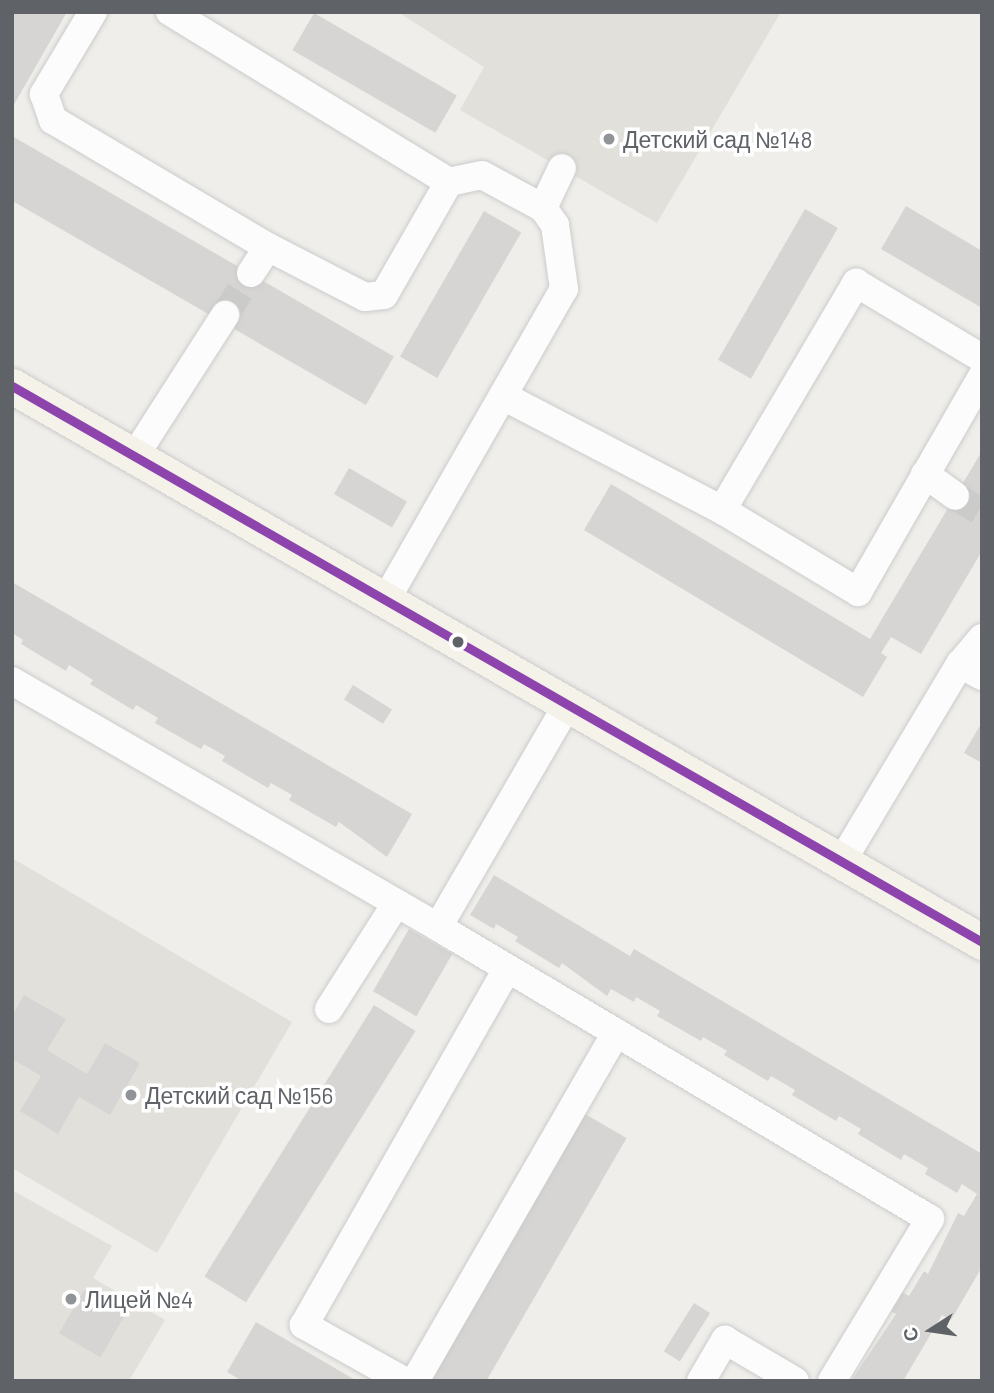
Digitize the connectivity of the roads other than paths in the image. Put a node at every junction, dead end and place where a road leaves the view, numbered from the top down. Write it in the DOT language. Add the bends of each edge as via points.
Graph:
graph roads {
  1 [pos="93,12"];
  2 [pos="170,12"];
  3 [pos="562,168"];
  4 [pos="449,182"];
  5 [pos="543,208"];
  6 [pos="268,247"];
  7 [pos="251,273"];
  8 [pos="225,314"];
  9 [pos="982,358"];
  10 [pos="982,376"];
  11 [pos="12,386"];
  12 [pos="503,396"];
  13 [pos="134,457"];
  14 [pos="925,474"];
  15 [pos="955,496"];
  16 [pos="722,510"];
  17 [pos="384,603"];
  18 [pos="982,638"];
  19 [pos="971,670"];
  20 [pos="12,681"];
  21 [pos="566,707"];
  22 [pos="842,861"];
  23 [pos="396,904"];
  24 [pos="438,927"];
  25 [pos="982,942"];
  26 [pos="507,969"];
  27 [pos="330,1009"];
  28 [pos="616,1033"];
  29 [pos="404,1381"];
  30 [pos="415,1381"];
  31 [pos="701,1381"];
  32 [pos="795,1381"];
  33 [pos="832,1381"];
  1 -- 6 [label="lane" via="44,94 53,120"];
  2 -- 4 [label="lane"];
  3 -- 5 [label="lane"];
  4 -- 5 [label="lane" via="481,175"];
  4 -- 6 [label="lane" via="384,295 365,298"];
  5 -- 12 [label="lane" via="555,225 564,289"];
  6 -- 7 [label="lane"];
  8 -- 13 [label="lane"];
  9 -- 16 [label="lane" via="856,283"];
  10 -- 14 [label="lane"];
  11 -- 13 [label="main road"];
  12 -- 16 [label="lane"];
  12 -- 17 [label="lane"];
  13 -- 17 [label="main road"];
  14 -- 15 [label="lane"];
  14 -- 16 [label="lane" via="858,592"];
  17 -- 21 [label="main road"];
  18 -- 19 [label="lane"];
  19 -- 22 [label="lane"];
  20 -- 23 [label="lane"];
  21 -- 22 [label="main road"];
  21 -- 24 [label="lane"];
  22 -- 25 [label="main road"];
  23 -- 24 [label="lane"];
  23 -- 27 [label="lane"];
  24 -- 26 [label="lane"];
  26 -- 28 [label="lane"];
  26 -- 29 [label="lane" via="304,1325"];
  28 -- 30 [label="lane"];
  28 -- 33 [label="lane" via="930,1219"];
  31 -- 32 [label="lane" via="725,1340"];
}
